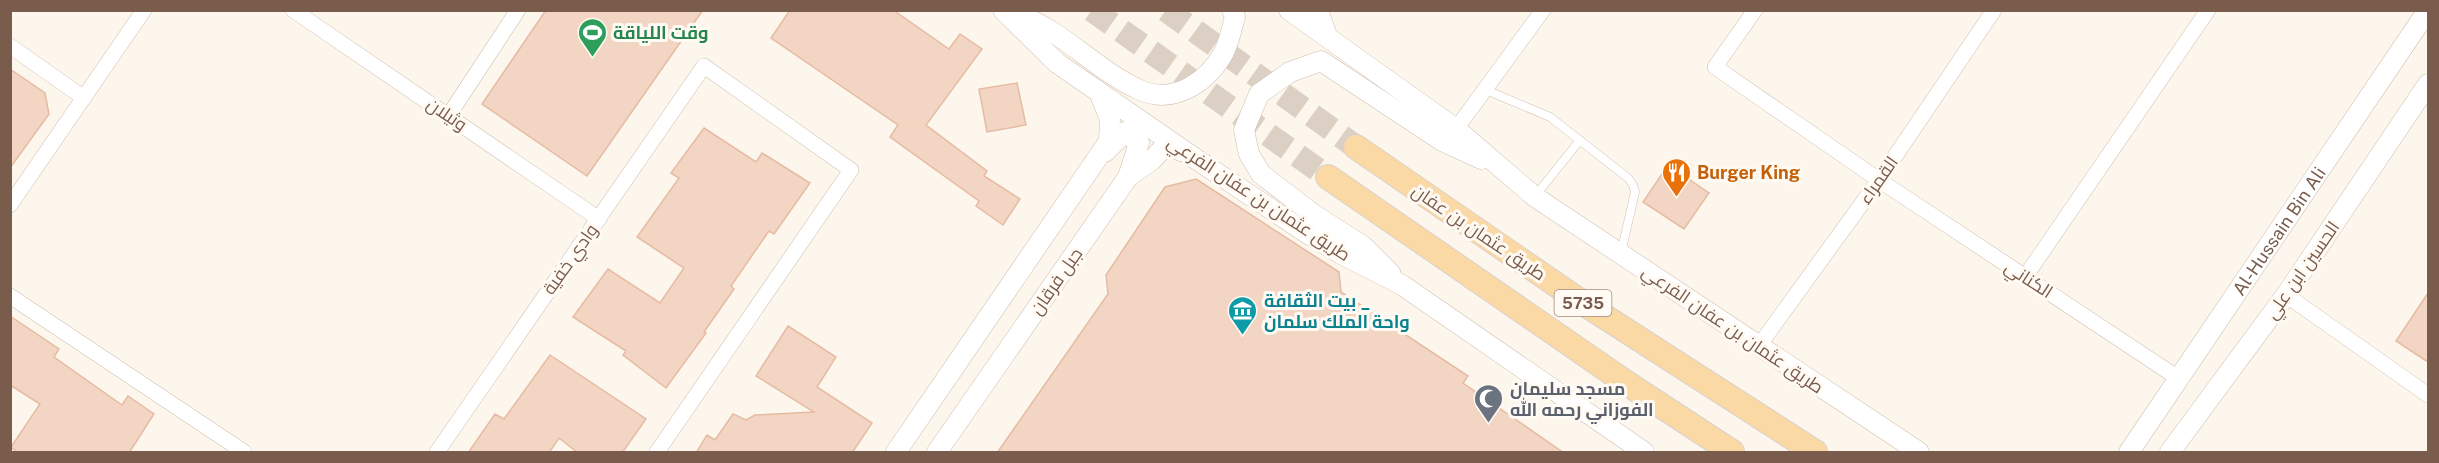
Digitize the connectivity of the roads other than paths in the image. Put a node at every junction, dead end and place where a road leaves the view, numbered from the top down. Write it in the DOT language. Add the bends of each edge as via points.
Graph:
graph roads {
  1 [pos="144,10"];
  2 [pos="293,10"];
  3 [pos="518,10"];
  4 [pos="1003,10"];
  5 [pos="1012,10"];
  6 [pos="1232,10"];
  7 [pos="1289,10"];
  8 [pos="1318,10"];
  9 [pos="1543,10"];
  10 [pos="1755,10"];
  11 [pos="1994,10"];
  12 [pos="2208,10"];
  13 [pos="2428,10"];
  14 [pos="1327,36"];
  15 [pos="10,46"];
  16 [pos="2428,84"];
  17 [pos="1486,90"];
  18 [pos="1099,92"];
  19 [pos="84,98"];
  20 [pos="449,115"];
  21 [pos="1456,129"];
  22 [pos="1580,140"];
  23 [pos="1356,147"];
  24 [pos="1193,157"];
  25 [pos="1093,164"];
  26 [pos="1503,169"];
  27 [pos="1128,177"];
  28 [pos="1328,177"];
  29 [pos="1879,180"];
  30 [pos="1535,197"];
  31 [pos="10,205"];
  32 [pos="599,219"];
  33 [pos="1621,254"];
  34 [pos="2025,277"];
  35 [pos="1402,285"];
  36 [pos="2286,295"];
  37 [pos="10,296"];
  38 [pos="1758,347"];
  39 [pos="2178,378"];
  40 [pos="2428,395"];
  41 [pos="1632,449"];
  42 [pos="244,453"];
  43 [pos="437,453"];
  44 [pos="657,453"];
  45 [pos="896,453"];
  46 [pos="937,453"];
  47 [pos="1732,453"];
  48 [pos="1815,453"];
  49 [pos="1918,453"];
  50 [pos="2129,453"];
  51 [pos="2170,453"];
  1 -- 19 [label="street"];
  2 -- 20 [label="street, وثيلان"];
  3 -- 20 [label="street"];
  4 -- 18 [label="street, طريق عثمان بن عفان الفرعي" via="1057,63"];
  5 -- 6 [label="street" via="1141,91 1162,95 1187,91 1211,71 1225,51 1235,17"];
  7 -- 14 [label="street, طريق عثمان بن عفان الفرعي"];
  8 -- 14 [label="street"];
  9 -- 17 [label="street"];
  10 -- 29 [label="street, الكناني" via="1714,67"];
  11 -- 29 [label="street, القمراء"];
  12 -- 34 [label="street"];
  13 -- 39 [label="street, Al-Hussain Bin Ali"];
  14 -- 21 [label="street, طريق عثمان بن عفان الفرعي"];
  15 -- 19 [label="street"];
  16 -- 36 [label="street, الحسين ابن علي"];
  17 -- 21 [label="street"];
  17 -- 22 [label="lane" via="1550,117"];
  18 -- 24 [label="street, طريق عثمان بن عفان الفرعي"];
  18 -- 25 [label="street, جبل فرقان" via="1110,119 1108,141"];
  19 -- 31 [label="street"];
  20 -- 32 [label="street, وثيلان"];
  21 -- 26 [label="street, طريق عثمان بن عفان الفرعي"];
  22 -- 30 [label="lane"];
  22 -- 33 [label="lane" via="1633,185 1635,192"];
  23 -- 48 [label="main road, طريق عثمان بن عفان / 5735" via="1577,299"];
  24 -- 27 [label="street, جبل فرقان" via="1167,144"];
  24 -- 35 [label="street, طريق عثمان بن عفان الفرعي" via="1314,238"];
  25 -- 27 [label="street" via="1125,132 1139,143"];
  25 -- 45 [label="street, جبل فرقان"];
  26 -- 30 [label="street, طريق عثمان بن عفان الفرعي"];
  26 -- 35 [label="street" via="1442,141 1321,61 1290,72 1259,94 1244,130 1248,154 1261,174 1363,246"];
  27 -- 46 [label="street, جبل فرقان"];
  28 -- 47 [label="main road, 5735"];
  29 -- 34 [label="street, الكناني"];
  29 -- 38 [label="street, القمراء"];
  30 -- 33 [label="street, طريق عثمان بن عفان الفرعي"];
  32 -- 43 [label="street, وادي خفية"];
  32 -- 44 [label="street, وادي خفية" via="704,66 851,170"];
  33 -- 38 [label="street, طريق عثمان بن عفان الفرعي"];
  34 -- 39 [label="street, الكناني"];
  35 -- 41 [label="street, طريق عثمان بن عفان الفرعي"];
  36 -- 40 [label="street"];
  36 -- 51 [label="street, الحسين ابن علي"];
  37 -- 42 [label="street"];
  38 -- 49 [label="street, طريق عثمان بن عفان الفرعي"];
  39 -- 50 [label="street, Al-Hussain Bin Ali"];
}
